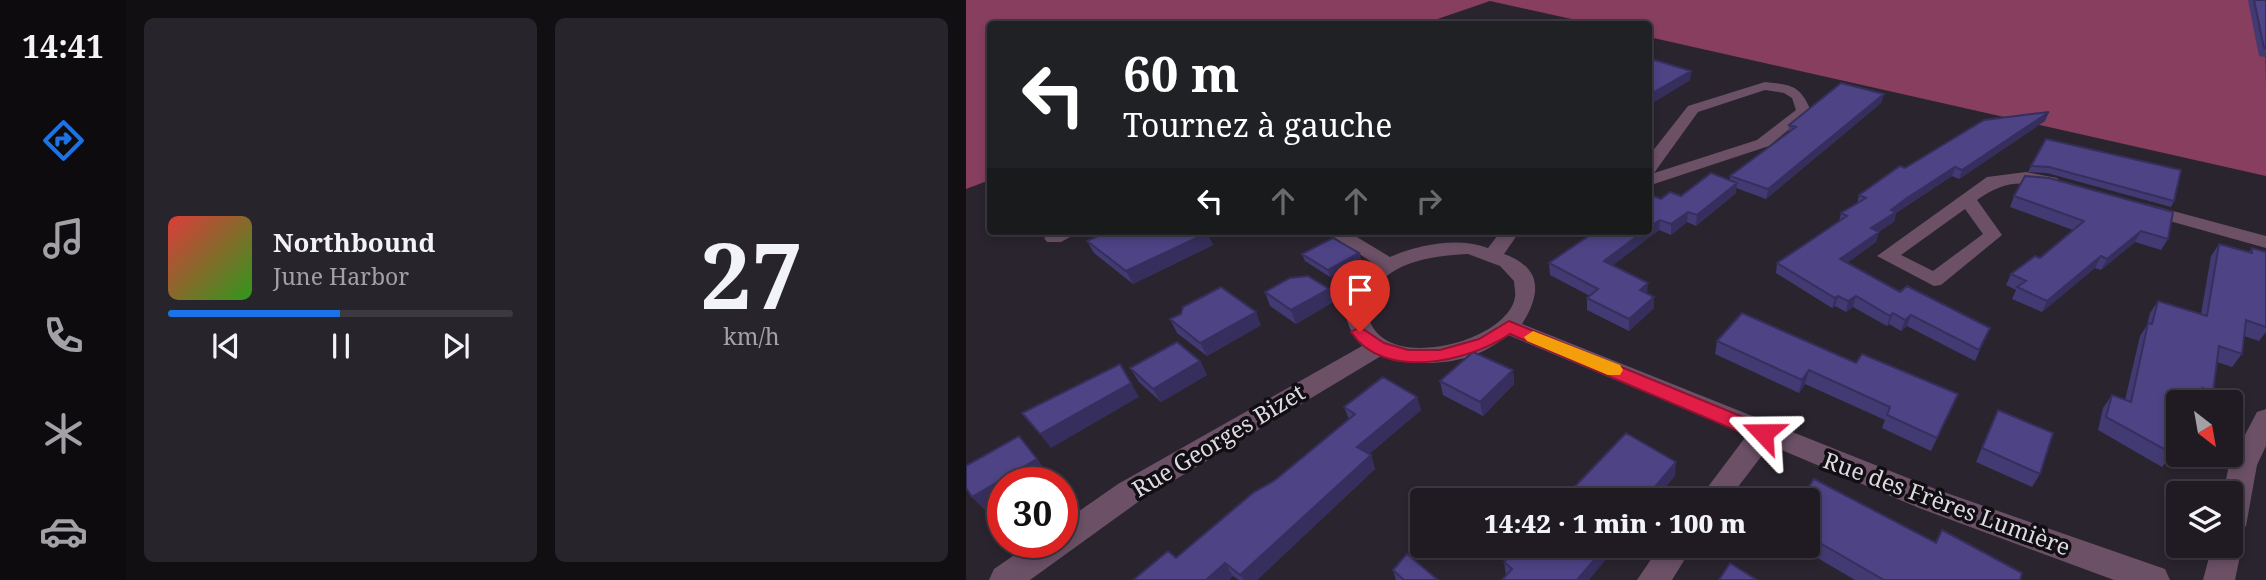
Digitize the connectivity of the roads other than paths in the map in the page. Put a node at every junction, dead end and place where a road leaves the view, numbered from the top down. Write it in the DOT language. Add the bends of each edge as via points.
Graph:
graph roads {
  1 [pos="1652,164"];
  2 [pos="1652,180"];
  3 [pos="2072,188"];
  4 [pos="1967,199"];
  5 [pos="2124,202"];
  6 [pos="1341,235"];
  7 [pos="1508,235"];
  8 [pos="2266,242"];
  9 [pos="1494,254"];
  10 [pos="1390,265"];
  11 [pos="1509,327"];
  12 [pos="1378,347"];
  13 [pos="2266,419"];
  14 [pos="1763,433"];
  15 [pos="2240,481"];
  16 [pos="1721,488"];
  17 [pos="1078,528"];
  18 [pos="1036,558"];
  19 [pos="1669,558"];
  20 [pos="2224,558"];
  21 [pos="1005,580"];
  22 [pos="1653,580"];
  23 [pos="2154,580"];
  24 [pos="2219,580"];
  1 -- 2 [label="street" via="1693,108 1765,86 1788,89 1798,96 1804,111 1763,143"];
  3 -- 4 [label="street" via="2008,177 1993,181"];
  4 -- 4 [label="street" via="1937,220 1887,256 1934,280 1993,234"];
  5 -- 8 [label="street"];
  6 -- 10 [label="street"];
  7 -- 9 [label="street"];
  9 -- 10 [label="street" via="1470,248 1436,249"];
  9 -- 11 [label="street" via="1513,264 1525,278 1526,302"];
  10 -- 12 [label="street" via="1369,280 1356,299 1354,319 1360,332"];
  11 -- 12 [label="street" via="1485,343 1440,356 1407,356"];
  11 -- 14 [label="street, Rue des Frères Lumière"];
  12 -- 17 [label="street, Rue Georges Bizet" via="1128,493"];
  13 -- 15 [label="street"];
  14 -- 16 [label="street"];
  14 -- 23 [label="street, Rue des Frères Lumière"];
  18 -- 21 [label="street, Rue Georges Bizet"];
  19 -- 22 [label="street"];
  20 -- 24 [label="street"];
}
